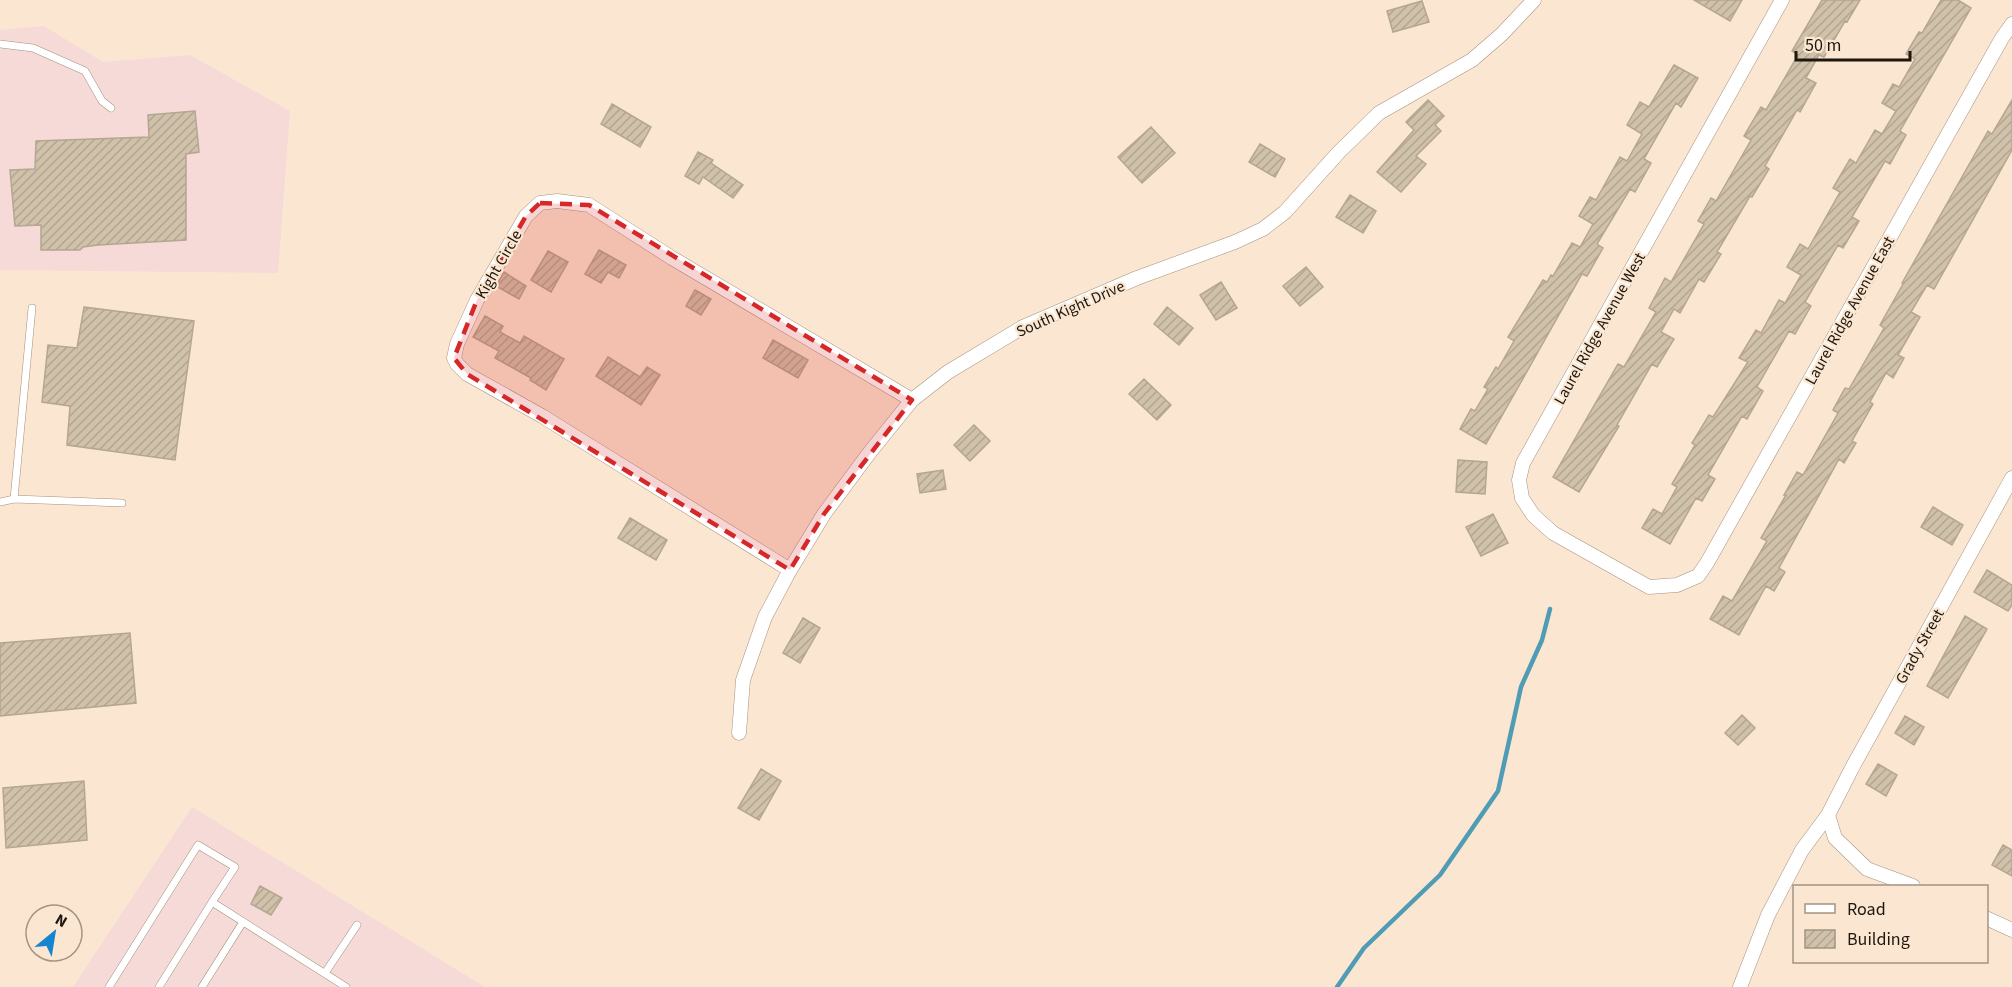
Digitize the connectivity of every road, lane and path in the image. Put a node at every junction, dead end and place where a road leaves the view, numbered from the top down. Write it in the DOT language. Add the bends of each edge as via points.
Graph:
graph roads {
  1 [pos="1534,0"];
  2 [pos="1782,0"];
  3 [pos="2012,24"];
  4 [pos="0,44"];
  5 [pos="111,108"];
  6 [pos="32,309"];
  7 [pos="912,400"];
  8 [pos="2012,478"];
  9 [pos="14,499"];
  10 [pos="0,502"];
  11 [pos="122,503"];
  12 [pos="790,570"];
  13 [pos="1677,585"];
  14 [pos="739,733"];
  15 [pos="1828,816"];
  16 [pos="1910,885"];
  17 [pos="212,902"];
  18 [pos="1988,919"];
  19 [pos="243,922"];
  20 [pos="357,925"];
  21 [pos="2012,930"];
  22 [pos="325,973"];
  23 [pos="109,987"];
  24 [pos="159,987"];
  25 [pos="202,987"];
  26 [pos="346,987"];
  27 [pos="1740,987"];
  1 -- 7 [label="street, South Kight Drive" via="1472,60 1379,113 1285,212 1263,229 1023,327 948,372"];
  2 -- 13 [label="street, Laurel Ridge Avenue West" via="1523,463 1519,480 1522,498 1533,515 1553,533 1649,587"];
  3 -- 13 [label="street, Laurel Ridge Avenue East" via="1707,563 1698,576"];
  4 -- 5 [label="lane" via="33,48 85,71 102,101"];
  6 -- 9 [label="lane"];
  7 -- 12 [label="street, South Kight Drive" via="824,514"];
  7 -- 12 [label="street, Kight Circle" via="589,205 540,203 526,216 477,300 457,344 457,364 467,374 542,416"];
  8 -- 15 [label="street, Grady Street"];
  9 -- 10 [label="lane"];
  9 -- 11 [label="lane"];
  12 -- 14 [label="street, South Kight Drive" via="765,617 742,680"];
  15 -- 16 [label="street" via="1835,838 1867,869"];
  15 -- 27 [label="street, Grady Street" via="1802,850 1772,906"];
  17 -- 19 [label="lane"];
  17 -- 23 [label="lane" via="235,867 198,845"];
  17 -- 24 [label="lane"];
  18 -- 21 [label="street"];
  19 -- 22 [label="lane"];
  19 -- 25 [label="lane"];
  20 -- 22 [label="lane"];
  22 -- 26 [label="lane"];
}
